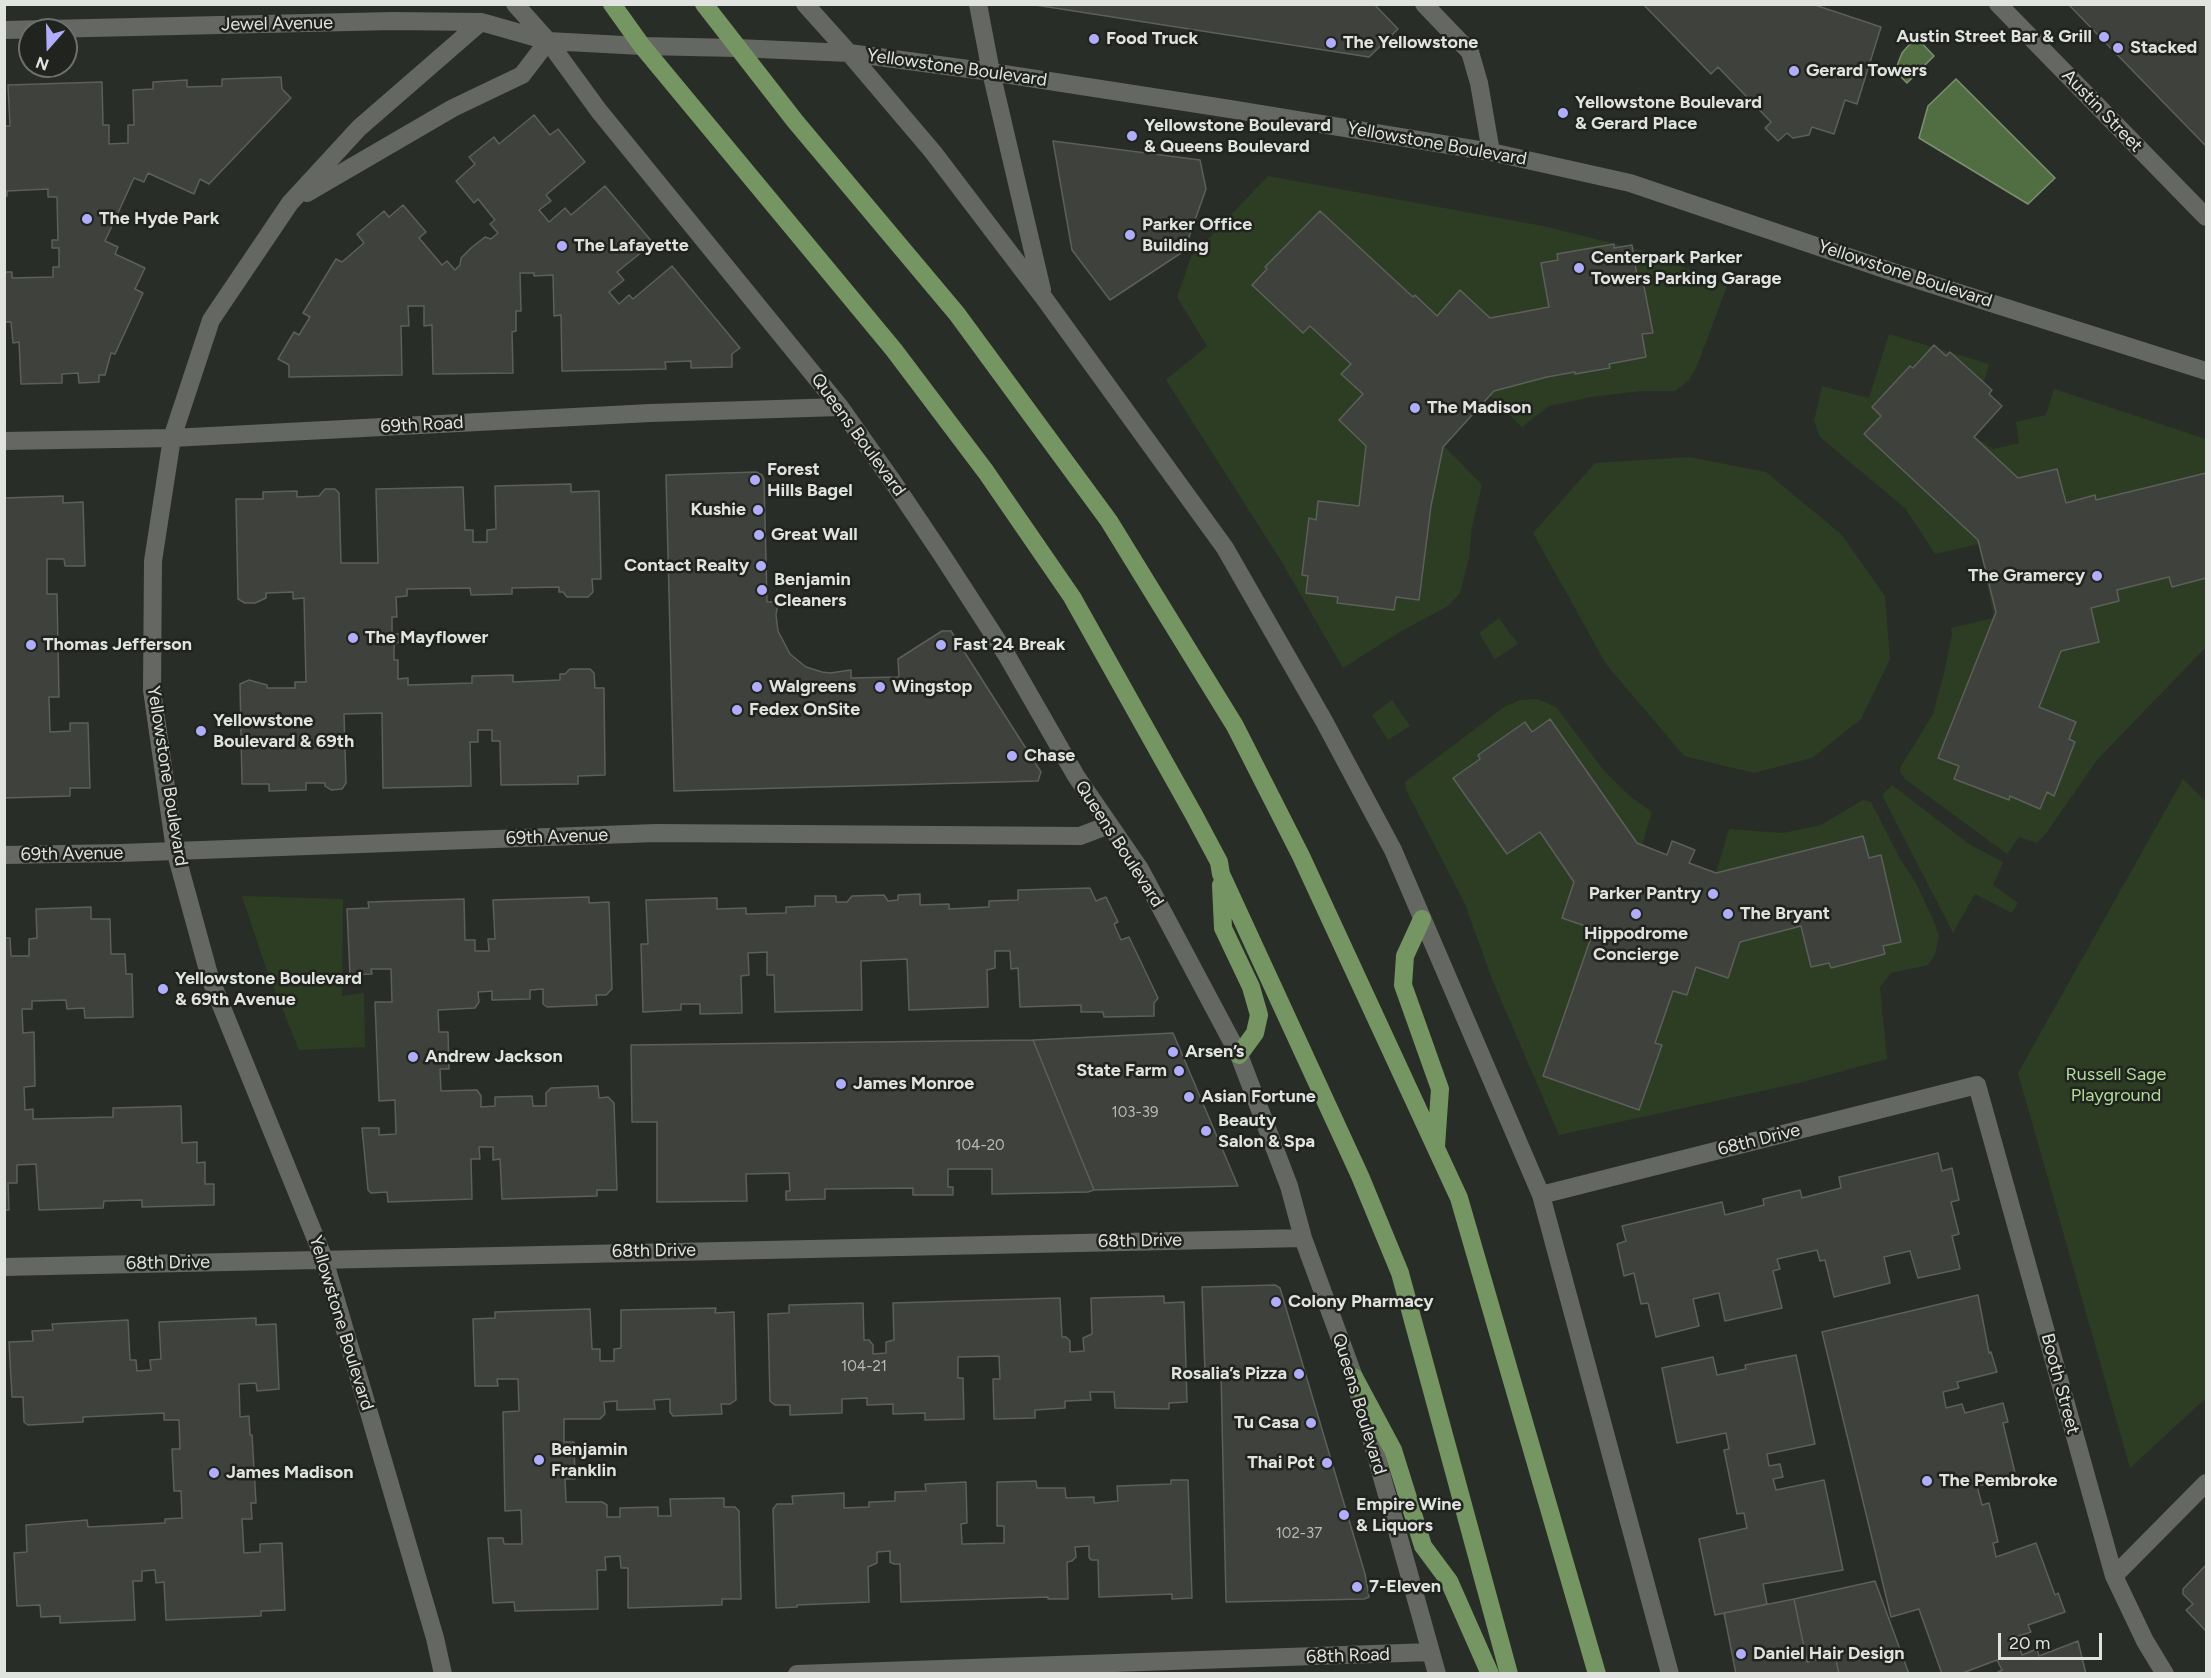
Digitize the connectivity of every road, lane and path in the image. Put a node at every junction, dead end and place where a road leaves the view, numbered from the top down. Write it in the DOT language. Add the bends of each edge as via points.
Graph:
graph roads {
  1 [pos="515,4"];
  2 [pos="612,4"];
  3 [pos="704,4"];
  4 [pos="805,4"];
  5 [pos="978,4"];
  6 [pos="1424,4"];
  7 [pos="1998,4"];
  8 [pos="481,22"];
  9 [pos="4,30"];
  10 [pos="548,40"];
  11 [pos="642,46"];
  12 [pos="737,48"];
  13 [pos="849,53"];
  14 [pos="991,72"];
  15 [pos="1491,152"];
  16 [pos="290,203"];
  17 [pos="2206,217"];
  18 [pos="1044,298"];
  19 [pos="2206,371"];
  20 [pos="840,407"];
  21 [pos="172,438"];
  22 [pos="4,441"];
  23 [pos="1109,825"];
  24 [pos="175,850"];
  25 [pos="4,855"];
  26 [pos="1221,874"];
  27 [pos="1422,919"];
  28 [pos="1239,1055"];
  29 [pos="1977,1085"];
  30 [pos="1436,1147"];
  31 [pos="1540,1195"];
  32 [pos="1303,1238"];
  33 [pos="324,1259"];
  34 [pos="4,1267"];
  35 [pos="1354,1377"];
  36 [pos="2206,1483"];
  37 [pos="2114,1576"];
  38 [pos="1431,1652"];
  39 [pos="443,1674"];
  40 [pos="797,1674"];
  41 [pos="1437,1674"];
  42 [pos="1490,1674"];
  43 [pos="1509,1674"];
  44 [pos="1597,1674"];
  45 [pos="1670,1674"];
  46 [pos="2165,1674"];
  1 -- 10 [label="street, Queens Boulevard"];
  2 -- 11 [label="main road"];
  3 -- 12 [label="main road"];
  4 -- 13 [label="street"];
  5 -- 14 [label="street"];
  6 -- 15 [label="street" via="1470,52"];
  7 -- 17 [label="street, Austin Street"];
  8 -- 9 [label="street, Jewel Avenue"];
  8 -- 10 [label="street, Jewel Avenue"];
  8 -- 16 [label="street, Yellowstone Boulevard" via="359,128"];
  10 -- 11 [label="street, Jewel Avenue"];
  10 -- 16 [label="street" via="522,75 443,114"];
  10 -- 20 [label="street, Queens Boulevard" via="599,111"];
  11 -- 12 [label="street, Yellowstone Boulevard"];
  11 -- 26 [label="main road" via="894,350 986,472 1072,597 1219,862"];
  12 -- 13 [label="street, Yellowstone Boulevard"];
  12 -- 30 [label="main road" via="957,314 1108,521 1235,726 1301,856"];
  13 -- 14 [label="street, Yellowstone Boulevard"];
  13 -- 18 [label="street" via="913,127"];
  14 -- 15 [label="street, Yellowstone Boulevard"];
  14 -- 18 [label="street"];
  15 -- 19 [label="street, Yellowstone Boulevard" via="1630,183 1896,273"];
  16 -- 21 [label="street, Yellowstone Boulevard" via="210,320"];
  18 -- 27 [label="street" via="1225,548 1354,775 1393,850"];
  20 -- 21 [label="street, 69th Road"];
  20 -- 23 [label="street, Queens Boulevard" via="1006,654"];
  21 -- 22 [label="street, 69th Road"];
  21 -- 24 [label="street, Yellowstone Boulevard" via="153,561 152,690"];
  23 -- 24 [label="street, 69th Avenue" via="1080,836 656,833"];
  23 -- 28 [label="street, Queens Boulevard" via="1140,869"];
  24 -- 25 [label="street, 69th Avenue"];
  24 -- 33 [label="street, Yellowstone Boulevard" via="210,978"];
  26 -- 28 [label="main road" via="1223,928 1251,987 1259,1015 1255,1034"];
  26 -- 43 [label="main road" via="1360,1176 1400,1273"];
  27 -- 30 [label="main road" via="1406,956 1403,985 1440,1089"];
  27 -- 31 [label="street"];
  28 -- 32 [label="street, Queens Boulevard" via="1289,1186"];
  29 -- 31 [label="street, 68th Drive"];
  29 -- 37 [label="street, Booth Street"];
  30 -- 44 [label="main road" via="1459,1198"];
  31 -- 45 [label="street"];
  32 -- 33 [label="street, 68th Drive"];
  32 -- 35 [label="street, Queens Boulevard"];
  33 -- 34 [label="street, 68th Drive"];
  33 -- 39 [label="street, Yellowstone Boulevard"];
  35 -- 38 [label="street, Queens Boulevard"];
  35 -- 42 [label="main road" via="1393,1450 1423,1546 1449,1581"];
  36 -- 37 [label="street"];
  37 -- 46 [label="street, Booth Street"];
  38 -- 40 [label="street, 68th Road"];
  38 -- 41 [label="street, Queens Boulevard"];
}
